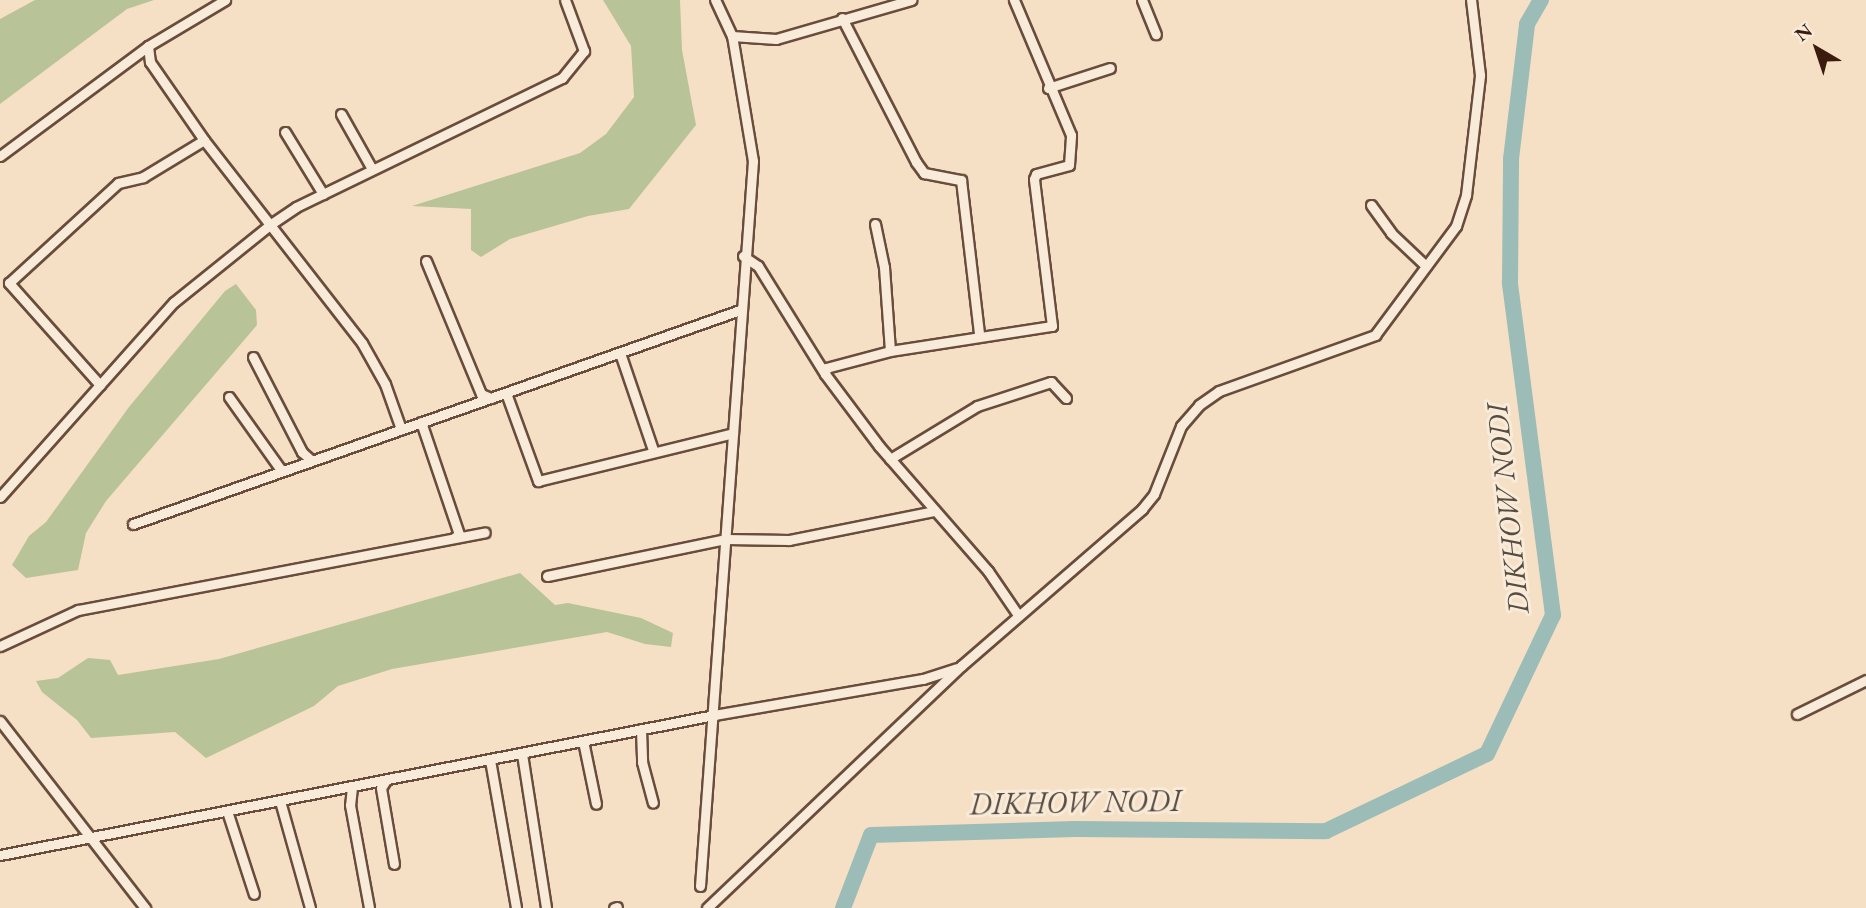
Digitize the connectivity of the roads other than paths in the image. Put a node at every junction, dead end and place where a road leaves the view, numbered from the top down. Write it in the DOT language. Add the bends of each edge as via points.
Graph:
graph roads {
  1 [pos="225,0"];
  2 [pos="565,0"];
  3 [pos="715,0"];
  4 [pos="911,0"];
  5 [pos="1014,0"];
  6 [pos="1142,0"];
  7 [pos="1471,0"];
  8 [pos="842,18"];
  9 [pos="1156,34"];
  10 [pos="732,36"];
  11 [pos="148,46"];
  12 [pos="1110,68"];
  13 [pos="1048,88"];
  14 [pos="341,114"];
  15 [pos="285,132"];
  16 [pos="204,140"];
  17 [pos="0,156"];
  18 [pos="372,169"];
  19 [pos="323,194"];
  20 [pos="1371,205"];
  21 [pos="271,224"];
  22 [pos="875,224"];
  23 [pos="743,256"];
  24 [pos="426,261"];
  25 [pos="1426,266"];
  26 [pos="740,310"];
  27 [pos="979,334"];
  28 [pos="890,351"];
  29 [pos="620,353"];
  30 [pos="253,357"];
  31 [pos="825,374"];
  32 [pos="100,385"];
  33 [pos="506,393"];
  34 [pos="229,397"];
  35 [pos="491,398"];
  36 [pos="1066,398"];
  37 [pos="421,422"];
  38 [pos="401,429"];
  39 [pos="733,433"];
  40 [pos="653,450"];
  41 [pos="890,459"];
  42 [pos="311,460"];
  43 [pos="281,470"];
  44 [pos="0,497"];
  45 [pos="934,511"];
  46 [pos="133,524"];
  47 [pos="485,532"];
  48 [pos="454,538"];
  49 [pos="726,539"];
  50 [pos="547,576"];
  51 [pos="1018,615"];
  52 [pos="0,646"];
  53 [pos="961,666"];
  54 [pos="1866,680"];
  55 [pos="1797,714"];
  56 [pos="714,715"];
  57 [pos="0,721"];
  58 [pos="641,729"];
  59 [pos="583,741"];
  60 [pos="522,754"];
  61 [pos="489,760"];
  62 [pos="386,780"];
  63 [pos="352,787"];
  64 [pos="281,801"];
  65 [pos="653,803"];
  66 [pos="596,804"];
  67 [pos="227,811"];
  68 [pos="91,837"];
  69 [pos="0,855"];
  70 [pos="394,864"];
  71 [pos="700,886"];
  72 [pos="254,894"];
  73 [pos="145,908"];
  74 [pos="310,908"];
  75 [pos="369,908"];
  76 [pos="516,908"];
  77 [pos="546,908"];
  78 [pos="707,908"];
  1 -- 11 [label="street"];
  2 -- 18 [label="street" via="584,51 562,78"];
  3 -- 10 [label="street"];
  4 -- 8 [label="street"];
  5 -- 13 [label="street"];
  6 -- 9 [label="street"];
  7 -- 25 [label="street" via="1480,75 1471,174 1456,226"];
  8 -- 10 [label="street" via="776,39"];
  8 -- 27 [label="street" via="924,173 961,180"];
  10 -- 23 [label="street" via="753,161"];
  11 -- 16 [label="street" via="150,62"];
  11 -- 17 [label="street"];
  12 -- 13 [label="street"];
  13 -- 27 [label="street" via="1070,131 1071,152 1066,167 1039,173 1034,179 1052,326"];
  14 -- 18 [label="street"];
  15 -- 19 [label="street"];
  16 -- 21 [label="street"];
  16 -- 32 [label="street" via="144,177 118,183 9,283"];
  18 -- 19 [label="street"];
  19 -- 21 [label="street"];
  20 -- 25 [label="street" via="1391,233"];
  21 -- 32 [label="street" via="174,302"];
  21 -- 38 [label="street" via="362,343 385,384"];
  22 -- 28 [label="street" via="884,267"];
  23 -- 26 [label="street"];
  23 -- 31 [label="street" via="758,266"];
  24 -- 35 [label="street" via="481,394"];
  25 -- 51 [label="street" via="1375,335 1219,391 1199,405 1181,426 1154,494 1142,509"];
  26 -- 29 [label="street"];
  26 -- 39 [label="street"];
  27 -- 28 [label="street"];
  28 -- 31 [label="street" via="826,368"];
  29 -- 33 [label="street"];
  29 -- 40 [label="street"];
  30 -- 42 [label="street" via="302,452"];
  31 -- 41 [label="street"];
  32 -- 44 [label="street"];
  33 -- 35 [label="street"];
  33 -- 40 [label="street" via="538,481"];
  34 -- 43 [label="street"];
  35 -- 37 [label="street"];
  36 -- 41 [label="street" via="1051,382 977,406"];
  37 -- 38 [label="street"];
  37 -- 48 [label="street" via="458,534"];
  38 -- 42 [label="street"];
  39 -- 40 [label="street"];
  39 -- 49 [label="street"];
  41 -- 45 [label="street"];
  42 -- 43 [label="street"];
  43 -- 46 [label="street"];
  45 -- 49 [label="street" via="789,540"];
  45 -- 51 [label="street" via="988,571"];
  47 -- 48 [label="street"];
  48 -- 52 [label="street" via="78,610"];
  49 -- 50 [label="street"];
  49 -- 56 [label="street"];
  51 -- 53 [label="street"];
  53 -- 56 [label="street" via="923,679"];
  53 -- 78 [label="street"];
  54 -- 55 [label="street"];
  56 -- 58 [label="street"];
  56 -- 71 [label="street"];
  57 -- 68 [label="street"];
  58 -- 59 [label="street"];
  58 -- 65 [label="street" via="642,762"];
  59 -- 60 [label="street"];
  59 -- 66 [label="street"];
  60 -- 61 [label="street"];
  60 -- 77 [label="street"];
  61 -- 62 [label="street"];
  61 -- 76 [label="street"];
  62 -- 63 [label="street"];
  62 -- 70 [label="street" via="381,788"];
  63 -- 64 [label="street"];
  63 -- 75 [label="street" via="350,805"];
  64 -- 67 [label="street"];
  64 -- 74 [label="street"];
  67 -- 68 [label="street"];
  67 -- 72 [label="street"];
  68 -- 69 [label="street"];
  68 -- 73 [label="street"];
}
